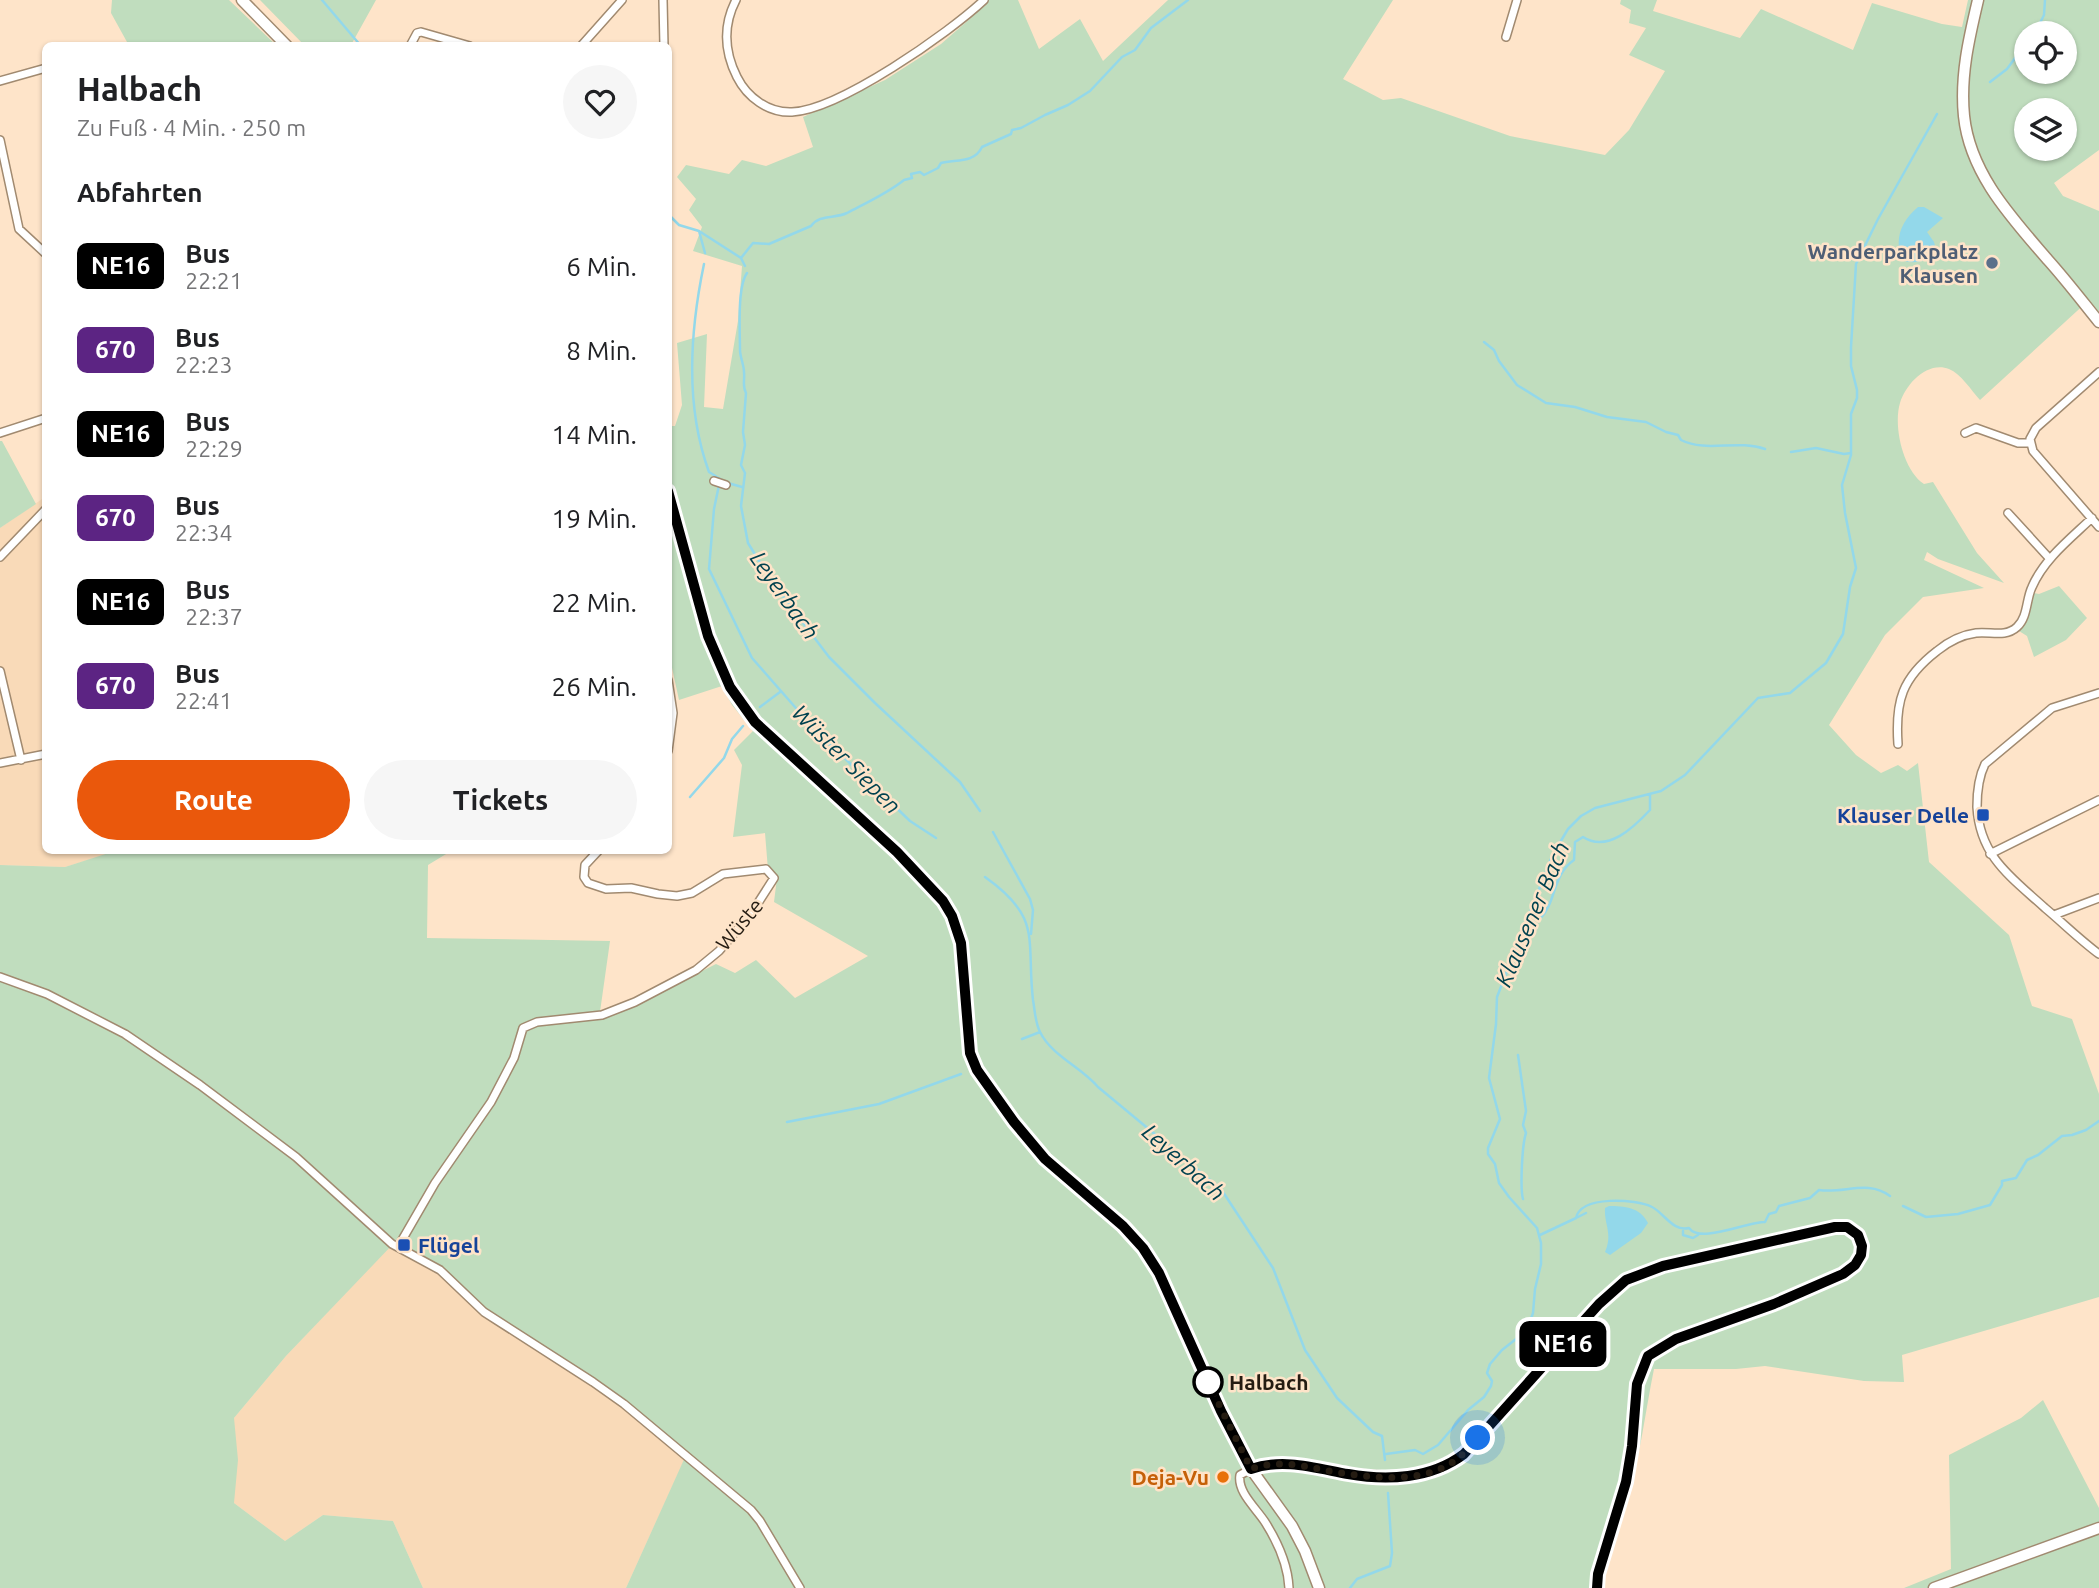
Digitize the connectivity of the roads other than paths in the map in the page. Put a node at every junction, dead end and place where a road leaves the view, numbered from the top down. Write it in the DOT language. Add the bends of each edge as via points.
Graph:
graph roads {
  1 [pos="242,0"];
  2 [pos="622,0"];
  3 [pos="663,0"];
  4 [pos="736,0"];
  5 [pos="984,0"];
  6 [pos="1517,0"];
  7 [pos="1978,0"];
  8 [pos="1506,37"];
  9 [pos="283,42"];
  10 [pos="412,42"];
  11 [pos="456,42"];
  12 [pos="585,42"];
  13 [pos="664,42"];
  14 [pos="42,69"];
  15 [pos="0,81"];
  16 [pos="0,140"];
  17 [pos="42,250"];
  18 [pos="2099,322"];
  19 [pos="2099,373"];
  20 [pos="42,419"];
  21 [pos="0,433"];
  22 [pos="1965,433"];
  23 [pos="2030,443"];
  24 [pos="714,481"];
  25 [pos="726,485"];
  26 [pos="672,506"];
  27 [pos="42,513"];
  28 [pos="2008,513"];
  29 [pos="2092,519"];
  30 [pos="2099,527"];
  31 [pos="0,557"];
  32 [pos="2049,558"];
  33 [pos="0,671"];
  34 [pos="2099,693"];
  35 [pos="1898,744"];
  36 [pos="42,755"];
  37 [pos="21,760"];
  38 [pos="0,763"];
  39 [pos="2099,800"];
  40 [pos="595,854"];
  41 [pos="1990,854"];
  42 [pos="2099,898"];
  43 [pos="2053,915"];
  44 [pos="2099,954"];
  45 [pos="0,977"];
  46 [pos="398,1247"];
  47 [pos="1251,1469"];
  48 [pos="2099,1528"];
  49 [pos="800,1588"];
  50 [pos="1289,1588"];
  51 [pos="1319,1588"];
  52 [pos="1597,1588"];
  53 [pos="1934,1588"];
  1 -- 9 [label="main road"];
  2 -- 12 [label="street"];
  3 -- 13 [label="street"];
  4 -- 5 [label="street" via="727,46 738,79 764,107 793,112 819,105 885,72 929,45"];
  6 -- 8 [label="street"];
  7 -- 18 [label="main road" via="1962,93 1975,159 1994,194"];
  10 -- 11 [label="street" via="421,32"];
  14 -- 15 [label="street"];
  16 -- 17 [label="street" via="19,229"];
  19 -- 23 [label="street" via="2036,428"];
  20 -- 21 [label="street"];
  22 -- 23 [label="street" via="1976,428"];
  23 -- 29 [label="street"];
  24 -- 25 [label="street"];
  26 -- 47 [label="main road" via="708,636 730,687 755,722 897,852 943,901 961,943 970,1053 977,1070 1045,1159 1143,1248"];
  27 -- 31 [label="street"];
  28 -- 32 [label="street"];
  29 -- 30 [label="street"];
  29 -- 32 [label="street"];
  32 -- 35 [label="street" via="2018,626 2005,633 1955,639 1915,669 1899,705"];
  33 -- 37 [label="street"];
  34 -- 41 [label="street" via="2052,708 1985,764 1978,783 1978,816"];
  36 -- 37 [label="street"];
  37 -- 38 [label="street"];
  39 -- 41 [label="street"];
  40 -- 46 [label="street, Wüste" via="585,865 583,877 606,889 677,896 733,871 766,869 774,878 751,914 696,970 602,1015 537,1022 523,1028 491,1102"];
  41 -- 43 [label="street"];
  42 -- 43 [label="street"];
  43 -- 44 [label="street"];
  45 -- 46 [label="street" via="47,994 125,1034 296,1157"];
  46 -- 49 [label="street" via="440,1269 484,1312 593,1382 687,1455 755,1515"];
  47 -- 50 [label="street" via="1240,1475 1239,1483 1283,1559"];
  47 -- 51 [label="main road" via="1292,1526"];
  47 -- 52 [label="main road" via="1273,1463 1372,1476 1433,1472 1464,1454 1626,1280 1663,1266 1847,1227 1858,1235 1862,1246 1855,1265 1843,1274 1676,1339 1648,1356 1637,1384 1626,1482"];
  48 -- 53 [label="main road"];
}
